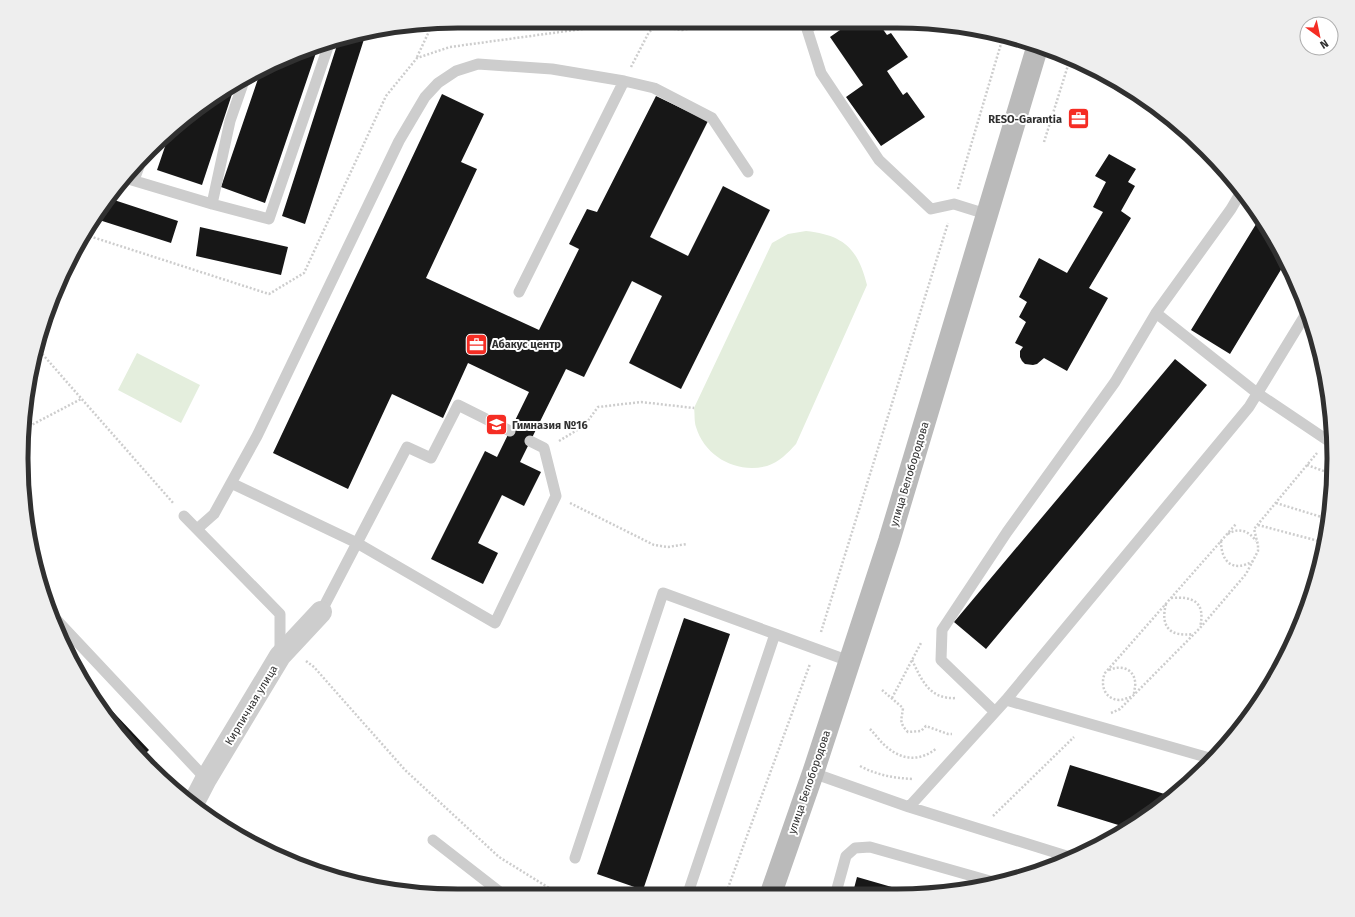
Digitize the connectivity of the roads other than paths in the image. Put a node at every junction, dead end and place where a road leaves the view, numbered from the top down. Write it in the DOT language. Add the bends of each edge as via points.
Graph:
graph roads {
  1 [pos="806,28"];
  2 [pos="328,49"];
  3 [pos="1036,51"];
  4 [pos="624,81"];
  5 [pos="242,87"];
  6 [pos="748,172"];
  7 [pos="131,180"];
  8 [pos="1238,197"];
  9 [pos="212,204"];
  10 [pos="986,214"];
  11 [pos="518,292"];
  12 [pos="1156,313"];
  13 [pos="1303,318"];
  14 [pos="1257,393"];
  15 [pos="510,431"];
  16 [pos="1326,440"];
  17 [pos="530,441"];
  18 [pos="231,483"];
  19 [pos="184,516"];
  20 [pos="197,529"];
  21 [pos="357,543"];
  22 [pos="321,612"];
  23 [pos="62,626"];
  24 [pos="775,634"];
  25 [pos="284,652"];
  26 [pos="849,661"];
  27 [pos="1006,700"];
  28 [pos="995,712"];
  29 [pos="1206,757"];
  30 [pos="813,773"];
  31 [pos="206,779"];
  32 [pos="195,799"];
  33 [pos="909,807"];
  34 [pos="432,840"];
  35 [pos="1063,855"];
  36 [pos="575,858"];
  37 [pos="985,880"];
  38 [pos="496,889"];
  39 [pos="689,889"];
  40 [pos="772,889"];
  41 [pos="837,889"];
  1 -- 10 [label="lane" via="821,73 879,160 931,209 954,204"];
  2 -- 9 [label="lane" via="269,219"];
  3 -- 10 [label="street, улица Белобородова"];
  4 -- 6 [label="lane" via="654,88 712,118"];
  4 -- 11 [label="lane"];
  4 -- 18 [label="lane" via="552,69 478,64 456,71 438,83 425,97 399,142 257,436"];
  5 -- 9 [label="lane" via="230,121"];
  7 -- 9 [label="lane"];
  8 -- 12 [label="lane"];
  10 -- 26 [label="street, улица Белобородова" via="889,541"];
  12 -- 14 [label="lane"];
  12 -- 28 [label="lane" via="1115,382 1007,532 942,630 941,660"];
  13 -- 14 [label="lane"];
  14 -- 16 [label="lane"];
  14 -- 27 [label="lane" via="1249,407"];
  15 -- 21 [label="lane" via="458,404 431,458 407,447"];
  17 -- 21 [label="lane" via="544,448 556,496 495,622"];
  18 -- 20 [label="lane" via="214,514"];
  18 -- 21 [label="lane"];
  19 -- 20 [label="lane"];
  20 -- 25 [label="lane" via="280,614"];
  21 -- 22 [label="lane"];
  22 -- 25 [label="street, Кирпичная улица"];
  23 -- 31 [label="lane"];
  24 -- 26 [label="lane"];
  24 -- 36 [label="lane" via="663,593"];
  24 -- 39 [label="lane"];
  25 -- 31 [label="street, Кирпичная улица"];
  26 -- 30 [label="street, улица Белобородова"];
  27 -- 28 [label="lane"];
  27 -- 29 [label="lane"];
  28 -- 33 [label="lane"];
  30 -- 33 [label="lane"];
  30 -- 40 [label="street, улица Белобородова"];
  31 -- 32 [label="street, Кирпичная улица"];
  33 -- 35 [label="lane"];
  34 -- 38 [label="lane"];
  37 -- 41 [label="lane" via="870,847 855,848 846,856"];
}
